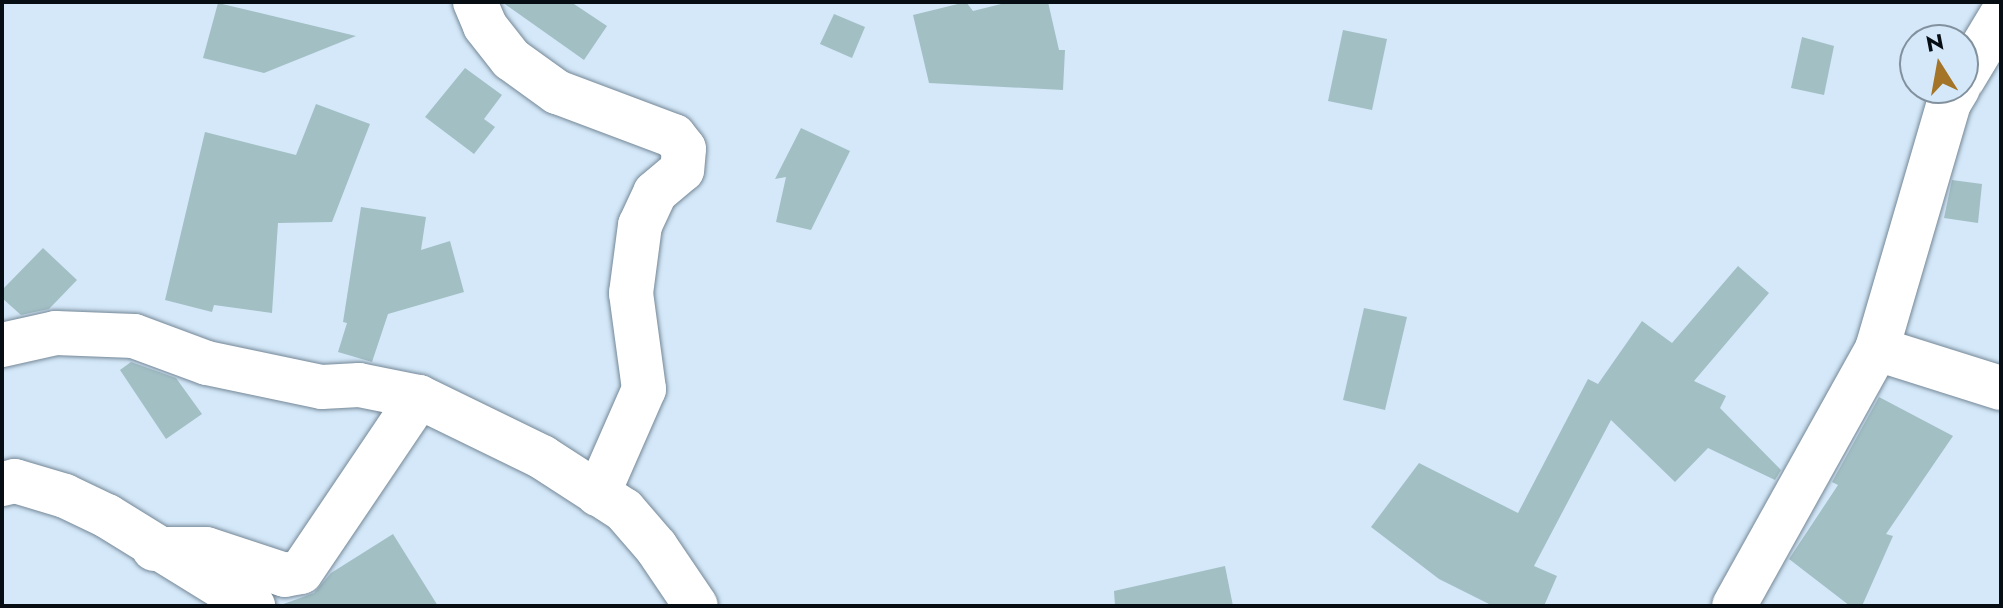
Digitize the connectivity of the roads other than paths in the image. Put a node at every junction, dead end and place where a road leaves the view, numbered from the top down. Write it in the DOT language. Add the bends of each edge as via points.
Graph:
graph roads {
  1 [pos="475,2"];
  2 [pos="2001,16"];
  3 [pos="1979,52"];
  4 [pos="1949,104"];
  5 [pos="2,345"];
  6 [pos="1877,349"];
  7 [pos="2001,388"];
  8 [pos="419,397"];
  9 [pos="2,484"];
  10 [pos="598,494"];
  11 [pos="154,549"];
  12 [pos="253,606"];
  13 [pos="696,606"];
  14 [pos="1734,606"];
  1 -- 10 [label="street" via="485,26 511,59 557,92 674,136 684,149 682,170 655,193 640,225 631,293 644,389"];
  2 -- 3 [label="street"];
  4 -- 6 [label="street"];
  5 -- 8 [label="street" via="56,333 134,336 207,363 322,387 359,385"];
  6 -- 7 [label="street"];
  6 -- 14 [label="street"];
  8 -- 10 [label="street" via="501,435"];
  8 -- 11 [label="street" via="301,572 285,575 206,549"];
  9 -- 11 [label="street" via="15,481 65,496 107,516"];
  10 -- 13 [label="street" via="624,510"];
  11 -- 12 [label="street"];
}
